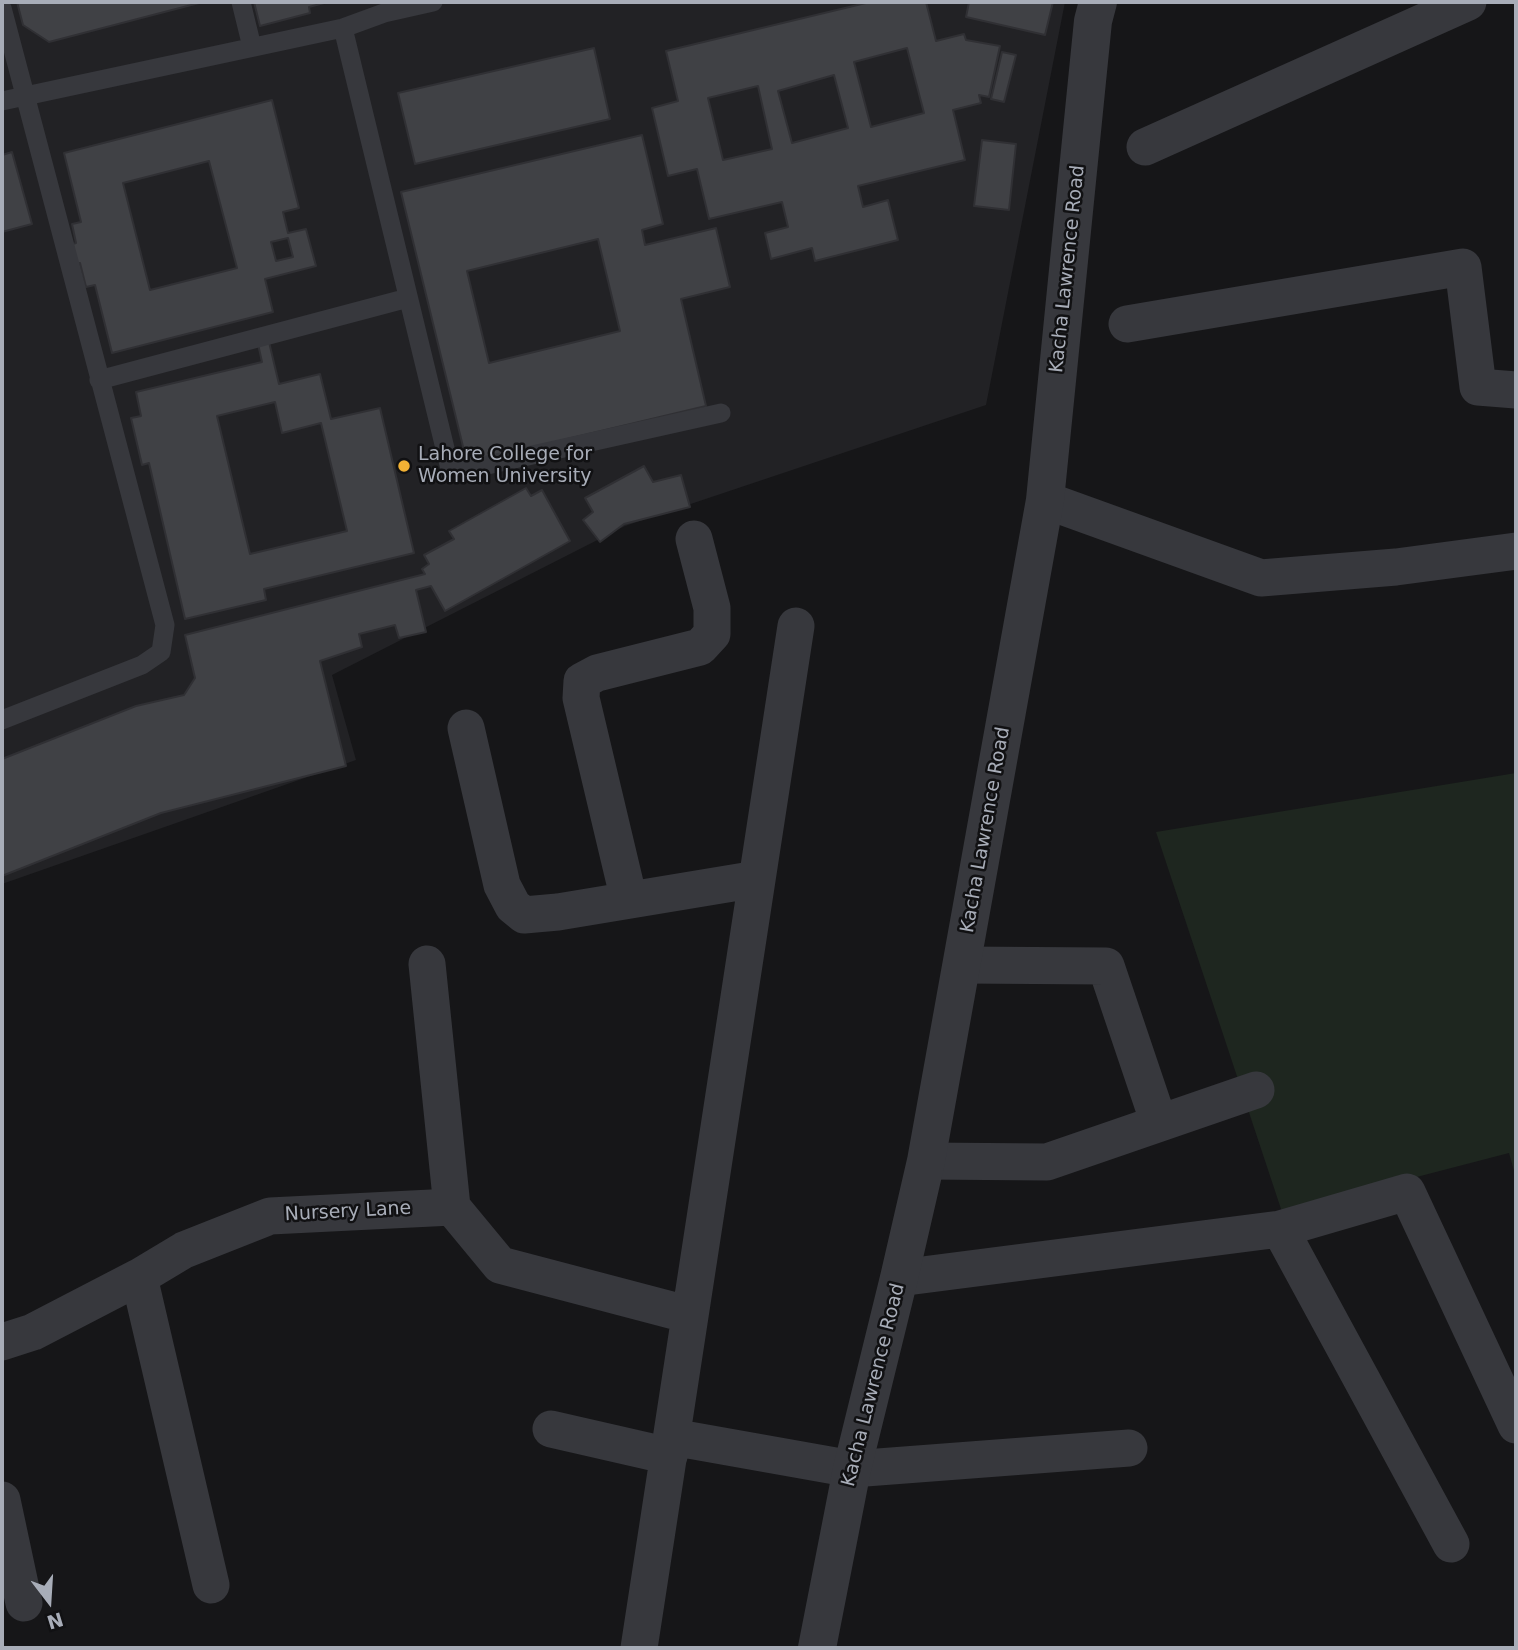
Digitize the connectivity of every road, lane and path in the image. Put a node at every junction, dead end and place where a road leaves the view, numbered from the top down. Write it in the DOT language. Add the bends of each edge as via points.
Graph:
graph roads {
  1 [pos="241,2"];
  2 [pos="433,2"];
  3 [pos="1098,2"];
  4 [pos="1468,2"];
  5 [pos="2,8"];
  6 [pos="382,8"];
  7 [pos="343,28"];
  8 [pos="252,47"];
  9 [pos="24,96"];
  10 [pos="2,101"];
  11 [pos="1145,147"];
  12 [pos="408,298"];
  13 [pos="1127,324"];
  14 [pos="99,380"];
  15 [pos="1516,390"];
  16 [pos="721,413"];
  17 [pos="1045,500"];
  18 [pos="694,539"];
  19 [pos="1516,551"];
  20 [pos="796,626"];
  21 [pos="2,720"];
  22 [pos="466,728"];
  23 [pos="757,879"];
  24 [pos="629,900"];
  25 [pos="427,964"];
  26 [pos="961,965"];
  27 [pos="1256,1090"];
  28 [pos="1159,1123"];
  29 [pos="926,1161"];
  30 [pos="452,1207"];
  31 [pos="1280,1229"];
  32 [pos="139,1277"];
  33 [pos="900,1278"];
  34 [pos="690,1315"];
  35 [pos="2,1342"];
  36 [pos="1516,1424"];
  37 [pos="551,1429"];
  38 [pos="670,1446"];
  39 [pos="1129,1448"];
  40 [pos="852,1469"];
  41 [pos="2,1500"];
  42 [pos="1451,1544"];
  43 [pos="211,1585"];
  44 [pos="24,1603"];
  45 [pos="639,1648"];
  46 [pos="817,1648"];
  1 -- 8 [label="lane"];
  2 -- 6 [label="lane"];
  3 -- 17 [label="street, Kacha Lawrence Road"];
  4 -- 11 [label="street"];
  5 -- 9 [label="lane"];
  6 -- 7 [label="lane"];
  7 -- 8 [label="lane"];
  7 -- 12 [label="lane"];
  8 -- 9 [label="lane"];
  9 -- 10 [label="lane"];
  9 -- 14 [label="lane"];
  12 -- 14 [label="lane"];
  12 -- 16 [label="lane" via="448,465 456,472"];
  13 -- 15 [label="street" via="1463,267 1478,387"];
  14 -- 21 [label="lane" via="165,625 161,652 142,665"];
  17 -- 19 [label="street" via="1261,578"];
  17 -- 26 [label="street, Kacha Lawrence Road"];
  18 -- 24 [label="street" via="712,608 712,634 700,647 597,673 582,681 581,698"];
  20 -- 23 [label="street"];
  22 -- 24 [label="street" via="502,885 513,906 524,915"];
  23 -- 24 [label="street"];
  23 -- 34 [label="street"];
  25 -- 30 [label="street"];
  26 -- 28 [label="street" via="1107,966"];
  26 -- 29 [label="street, Kacha Lawrence Road"];
  27 -- 28 [label="street"];
  28 -- 29 [label="street" via="1047,1162"];
  29 -- 33 [label="street, Kacha Lawrence Road"];
  30 -- 32 [label="street, Nursery Lane" via="270,1216 184,1250"];
  30 -- 34 [label="street" via="500,1265"];
  31 -- 33 [label="street"];
  31 -- 36 [label="street" via="1407,1192"];
  31 -- 42 [label="street"];
  32 -- 35 [label="street, Nursery Lane" via="33,1332"];
  32 -- 43 [label="street"];
  33 -- 40 [label="street, Kacha Lawrence Road"];
  34 -- 38 [label="street"];
  37 -- 38 [label="street"];
  38 -- 40 [label="street"];
  38 -- 45 [label="street"];
  39 -- 40 [label="street"];
  40 -- 46 [label="street, Kacha Lawrence Road"];
  41 -- 44 [label="street"];
}
